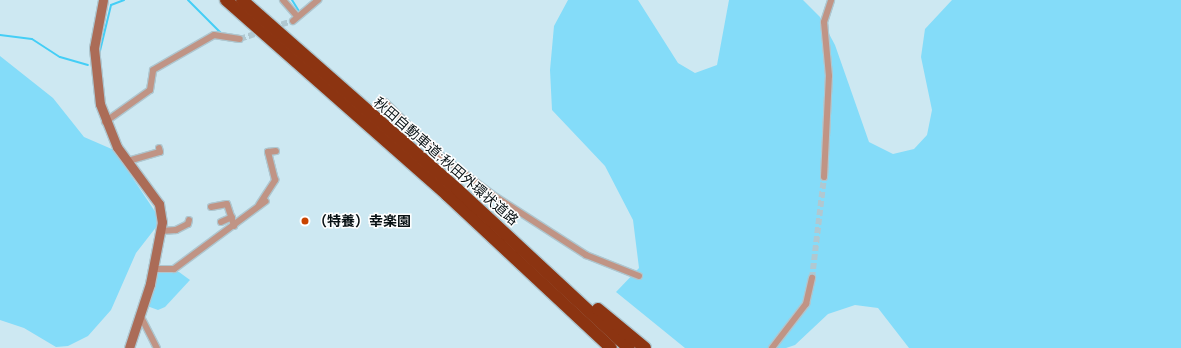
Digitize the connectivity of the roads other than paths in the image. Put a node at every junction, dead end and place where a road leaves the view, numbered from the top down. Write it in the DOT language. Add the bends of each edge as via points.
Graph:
graph roads {
  1 [pos="103,0"];
  2 [pos="226,0"];
  3 [pos="242,0"];
  4 [pos="283,0"];
  5 [pos="318,0"];
  6 [pos="831,0"];
  7 [pos="240,39"];
  8 [pos="385,102"];
  9 [pos="105,122"];
  10 [pos="159,148"];
  11 [pos="276,151"];
  12 [pos="128,161"];
  13 [pos="824,177"];
  14 [pos="266,201"];
  15 [pos="211,207"];
  16 [pos="258,207"];
  17 [pos="232,217"];
  18 [pos="189,220"];
  19 [pos="221,222"];
  20 [pos="234,226"];
  21 [pos="161,231"];
  22 [pos="504,232"];
  23 [pos="154,269"];
  24 [pos="639,276"];
  25 [pos="812,278"];
  26 [pos="140,315"];
  27 [pos="130,348"];
  28 [pos="157,348"];
  29 [pos="611,348"];
  30 [pos="629,348"];
  31 [pos="645,348"];
  32 [pos="772,348"];
  1 -- 9 [label="main road" via="94,65"];
  2 -- 29 [label="highway, 秋田自動車道;秋田外環状道路" via="447,195"];
  3 -- 22 [label="highway, 秋田自動車道;秋田外環状道路"];
  4 -- 5 [label="street" via="295,18 312,8"];
  6 -- 13 [label="street" via="824,22 829,76"];
  7 -- 9 [label="street" via="214,35 153,70 150,90"];
  8 -- 24 [label="street" via="436,152 493,195 586,255"];
  9 -- 12 [label="main road"];
  10 -- 12 [label="street" via="160,152"];
  11 -- 16 [label="street" via="268,152 275,180"];
  12 -- 21 [label="main road" via="159,204"];
  14 -- 16 [label="street"];
  15 -- 17 [label="street" via="227,204"];
  16 -- 20 [label="street"];
  17 -- 19 [label="street"];
  17 -- 20 [label="street"];
  18 -- 21 [label="street" via="188,224 176,230"];
  20 -- 23 [label="street" via="174,269"];
  21 -- 23 [label="main road"];
  22 -- 30 [label="highway, 秋田自動車道;秋田外環状道路"];
  22 -- 31 [label="highway"];
  23 -- 26 [label="main road"];
  25 -- 32 [label="street" via="806,304"];
  26 -- 27 [label="main road"];
  26 -- 28 [label="street"];
}
